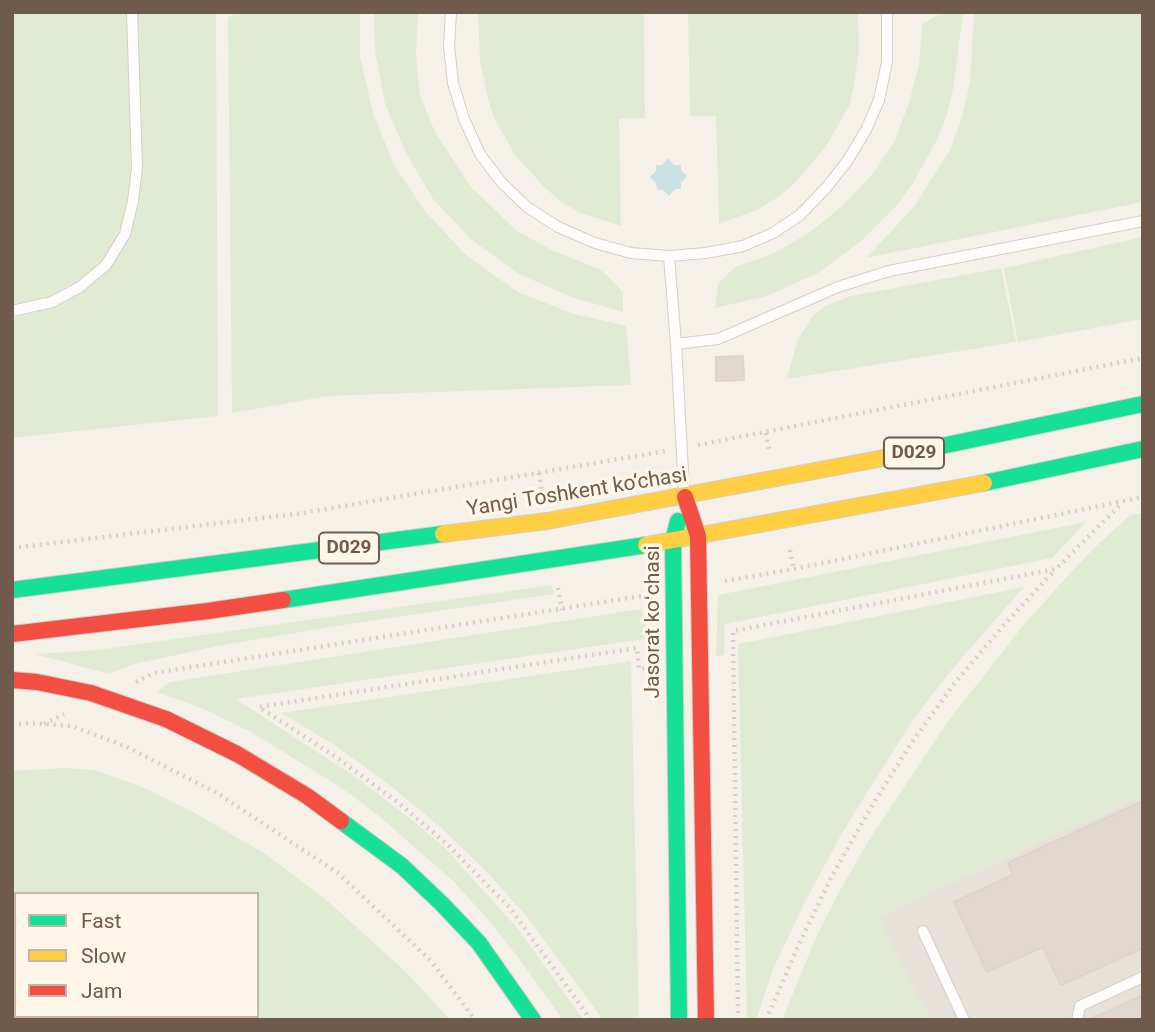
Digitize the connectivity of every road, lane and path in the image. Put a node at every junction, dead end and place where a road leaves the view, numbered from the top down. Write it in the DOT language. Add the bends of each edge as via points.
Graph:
graph roads {
  1 [pos="132,12"];
  2 [pos="451,12"];
  3 [pos="887,12"];
  4 [pos="1143,221"];
  5 [pos="669,256"];
  6 [pos="12,311"];
  7 [pos="676,344"];
  8 [pos="1143,358"];
  9 [pos="1143,404"];
  10 [pos="682,448"];
  11 [pos="1143,449"];
  12 [pos="685,497"];
  13 [pos="1143,497"];
  14 [pos="1124,501"];
  15 [pos="698,536"];
  16 [pos="673,541"];
  17 [pos="12,548"];
  18 [pos="1056,569"];
  19 [pos="699,586"];
  20 [pos="12,590"];
  21 [pos="674,590"];
  22 [pos="12,634"];
  23 [pos="639,669"];
  24 [pos="12,680"];
  25 [pos="103,697"];
  26 [pos="67,713"];
  27 [pos="44,724"];
  28 [pos="12,725"];
  29 [pos="923,931"];
  30 [pos="1143,976"];
  31 [pos="475,1020"];
  32 [pos="533,1020"];
  33 [pos="591,1020"];
  34 [pos="679,1020"];
  35 [pos="706,1020"];
  36 [pos="738,1020"];
  37 [pos="766,1020"];
  38 [pos="964,1020"];
  39 [pos="1077,1020"];
  1 -- 6 [label="lane" via="137,168 125,234 106,265 80,287 52,302"];
  2 -- 5 [label="lane" via="453,83 480,154 501,182 527,206 570,233 631,253"];
  3 -- 5 [label="lane" via="887,62 879,100 866,131 826,188 800,215 743,246"];
  4 -- 7 [label="lane" via="889,271 838,287 718,339"];
  5 -- 7 [label="lane"];
  7 -- 10 [label="lane"];
  8 -- 10 [label="path"];
  9 -- 12 [label="main road, Yangi Toshkent ko‘chasi / D029"];
  10 -- 12 [label="lane"];
  10 -- 17 [label="path" via="303,513"];
  11 -- 15 [label="main road, D029"];
  12 -- 15 [label="main road, Jasorat koʻchasi"];
  12 -- 16 [label="main road, Jasorat koʻchasi"];
  12 -- 20 [label="main road, Yangi Toshkent ko‘chasi / D029" via="547,522"];
  13 -- 14 [label="path"];
  14 -- 18 [label="path"];
  14 -- 19 [label="path"];
  15 -- 16 [label="main road, D029"];
  15 -- 19 [label="main road, Jasorat koʻchasi"];
  16 -- 21 [label="main road, Jasorat koʻchasi"];
  16 -- 22 [label="main road, D029" via="208,611"];
  18 -- 36 [label="path" via="733,631"];
  18 -- 37 [label="path" via="954,684 910,745 832,876"];
  19 -- 35 [label="main road, Jasorat koʻchasi"];
  21 -- 25 [label="path" via="154,673"];
  21 -- 34 [label="main road, Jasorat koʻchasi"];
  23 -- 33 [label="path" via="638,648 259,707 336,757 449,846 510,908"];
  24 -- 25 [label="main road"];
  25 -- 32 [label="main road" via="202,735 272,774 355,830 402,866 479,943"];
  26 -- 27 [label="path"];
  27 -- 28 [label="path"];
  27 -- 31 [label="path" via="72,726 127,747 217,793 338,873 431,961"];
  29 -- 38 [label="lane"];
  30 -- 39 [label="lane" via="1080,1006"];
}
